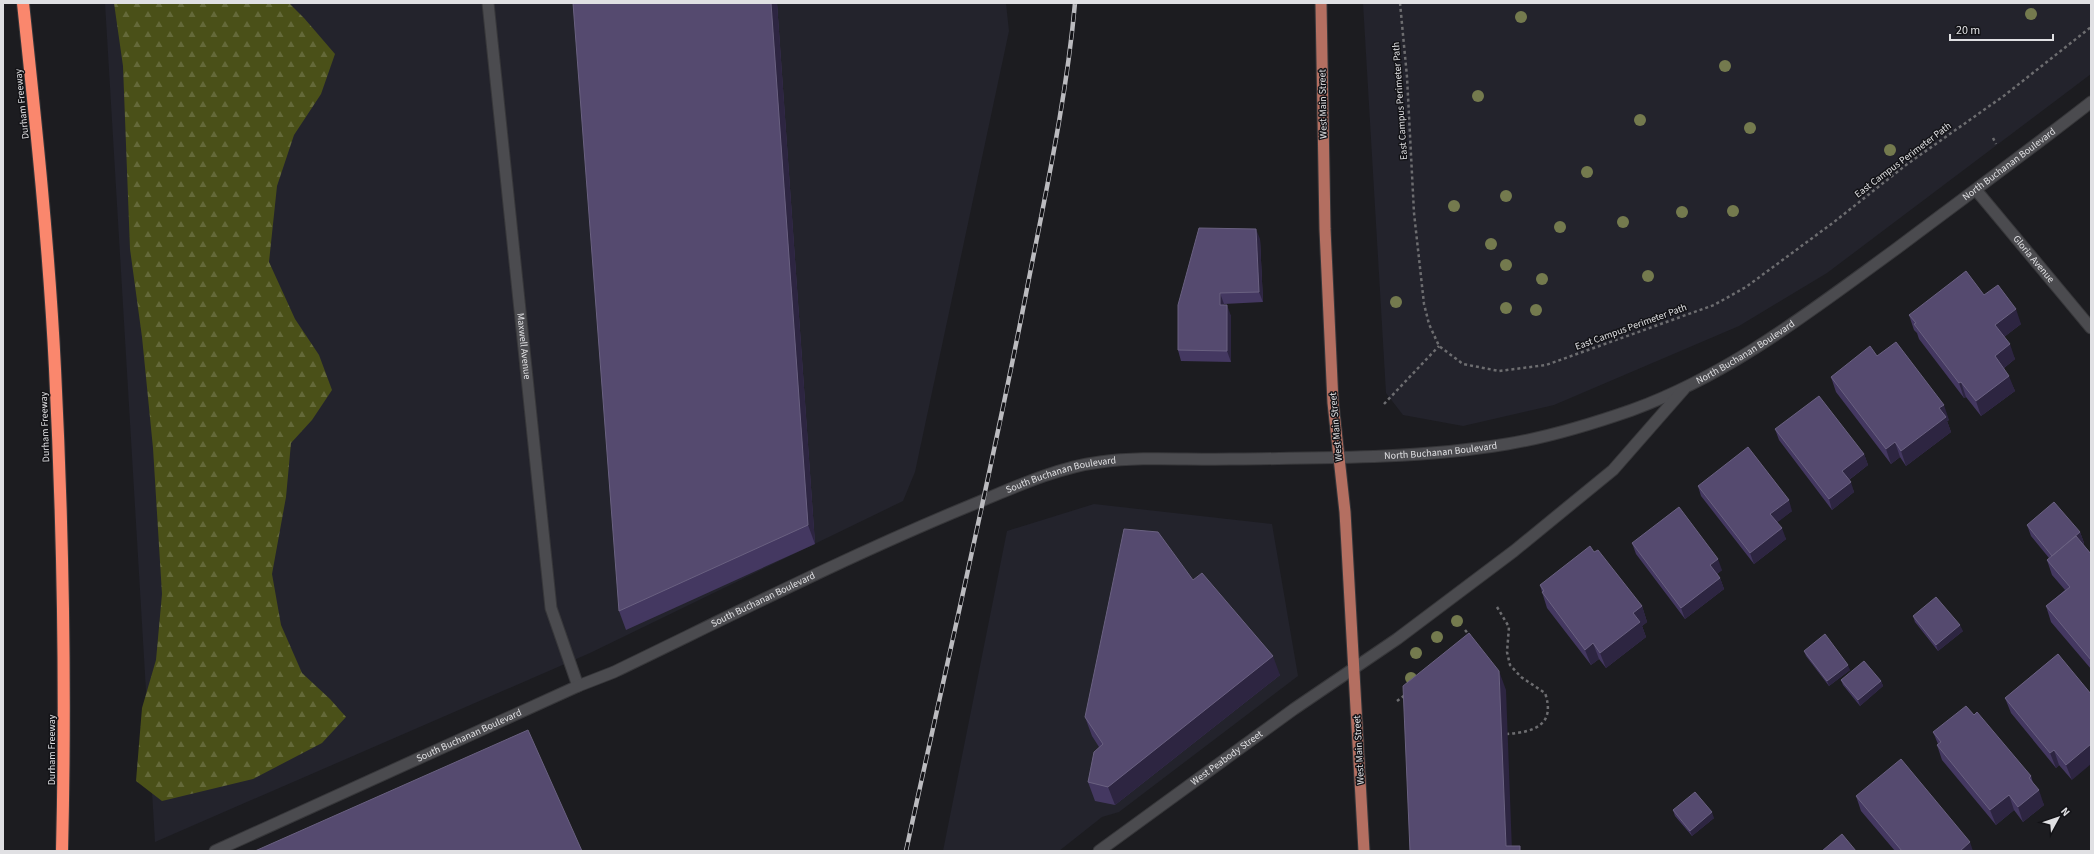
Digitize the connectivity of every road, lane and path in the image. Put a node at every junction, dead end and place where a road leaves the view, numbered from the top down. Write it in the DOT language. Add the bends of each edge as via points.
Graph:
graph roads {
  1 [pos="23,3"];
  2 [pos="488,3"];
  3 [pos="1321,3"];
  4 [pos="1400,3"];
  5 [pos="2091,27"];
  6 [pos="2091,102"];
  7 [pos="1976,190"];
  8 [pos="2091,328"];
  9 [pos="1439,346"];
  10 [pos="1686,388"];
  11 [pos="1384,404"];
  12 [pos="1338,456"];
  13 [pos="1497,607"];
  14 [pos="1465,630"];
  15 [pos="1470,637"];
  16 [pos="1354,667"];
  17 [pos="578,686"];
  18 [pos="1409,692"];
  19 [pos="1397,701"];
  20 [pos="1507,734"];
  21 [pos="62,851"];
  22 [pos="215,851"];
  23 [pos="1099,851"];
  24 [pos="1364,851"];
  1 -- 21 [label="highway, Durham Freeway" via="55,367 63,605"];
  2 -- 17 [label="street, Maxwell Avenue" via="551,608"];
  3 -- 12 [label="main road, West Main Street" via="1325,229"];
  4 -- 9 [label="path, East Campus Perimeter Path" via="1424,304 1428,324"];
  5 -- 9 [label="path, East Campus Perimeter Path" via="2005,95 1906,165 1746,287 1714,305 1546,365 1499,371 1463,364"];
  6 -- 7 [label="street, North Buchanan Boulevard"];
  7 -- 8 [label="street, Gloria Avenue"];
  7 -- 10 [label="street, North Buchanan Boulevard" via="1812,312 1754,350"];
  9 -- 11 [label="path"];
  10 -- 12 [label="street, North Buchanan Boulevard" via="1604,419 1510,444 1385,456"];
  10 -- 16 [label="street, West Peabody Street" via="1613,470 1514,551 1397,639"];
  12 -- 16 [label="main road, West Main Street" via="1345,512"];
  12 -- 17 [label="street, South Buchanan Boulevard" via="1147,458 1102,461 1053,473 882,543 614,672"];
  13 -- 20 [label="path" via="1509,627 1507,652 1510,665 1521,677 1545,693 1548,706 1545,719 1534,730 1528,733"];
  14 -- 15 [label="path"];
  16 -- 23 [label="street, West Peabody Street"];
  16 -- 24 [label="main road, West Main Street"];
  17 -- 22 [label="street, South Buchanan Boulevard"];
  18 -- 19 [label="path"];
}
